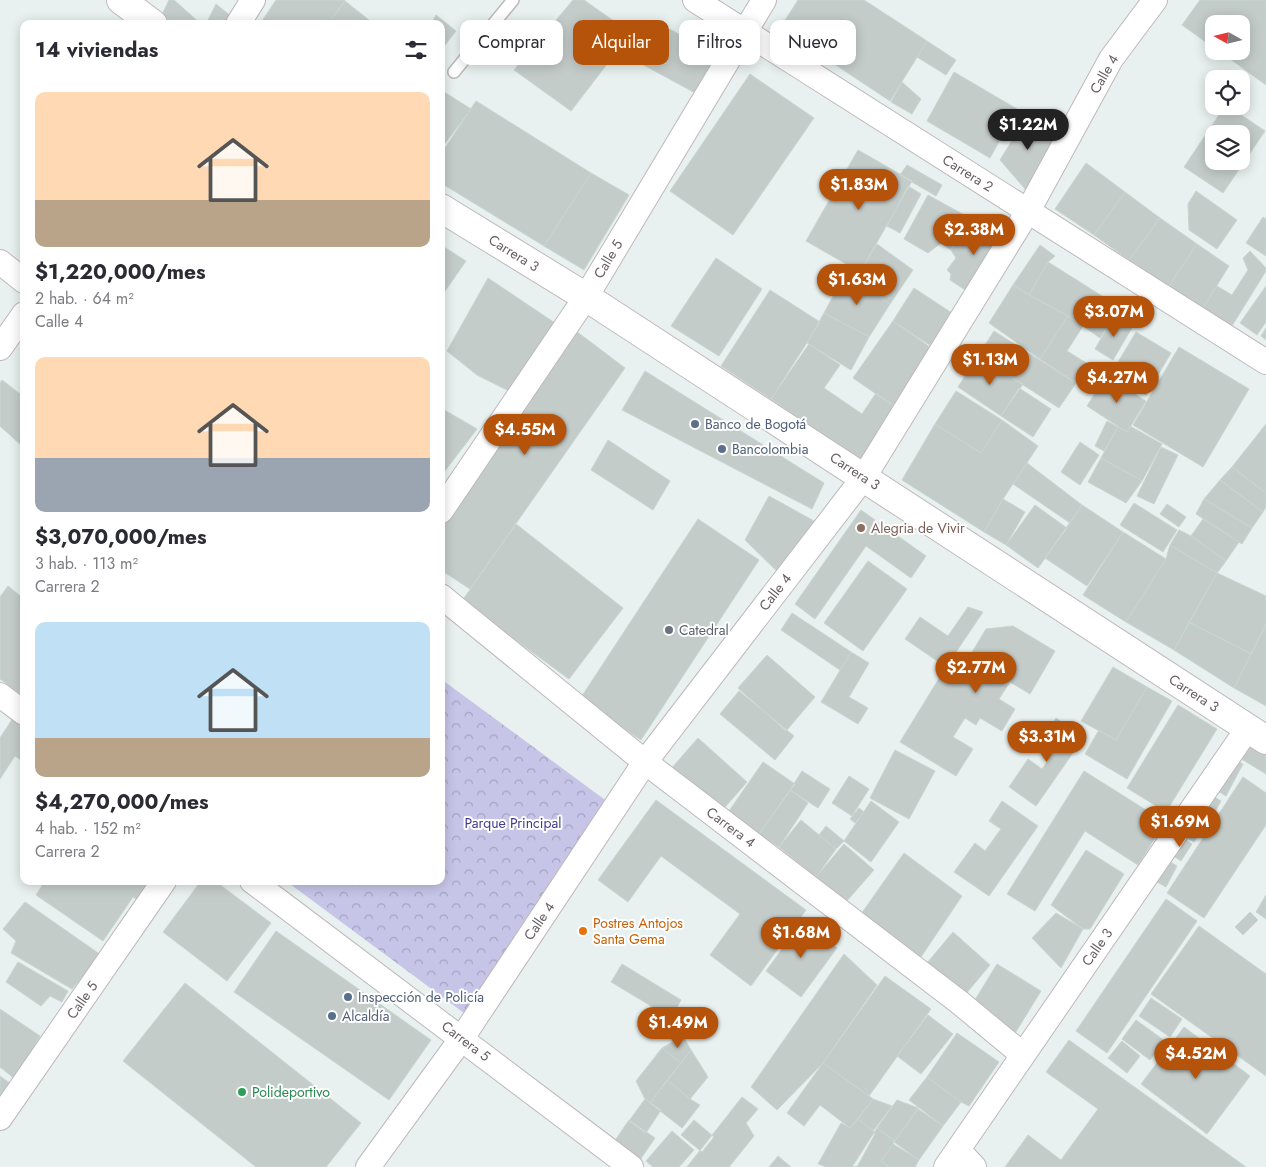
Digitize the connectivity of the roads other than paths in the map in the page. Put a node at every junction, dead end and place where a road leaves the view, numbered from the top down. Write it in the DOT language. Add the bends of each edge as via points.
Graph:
graph roads {
  1 [pos="121,0"];
  2 [pos="253,0"];
  3 [pos="513,0"];
  4 [pos="695,0"];
  5 [pos="764,0"];
  6 [pos="1155,0"];
  7 [pos="148,20"];
  8 [pos="240,20"];
  9 [pos="727,20"];
  10 [pos="751,20"];
  11 [pos="760,41"];
  12 [pos="724,65"];
  13 [pos="454,72"];
  14 [pos="445,210"];
  15 [pos="1028,211"];
  16 [pos="0,262"];
  17 [pos="20,278"];
  18 [pos="586,297"];
  19 [pos="20,320"];
  20 [pos="0,348"];
  21 [pos="1266,362"];
  22 [pos="864,477"];
  23 [pos="445,505"];
  24 [pos="445,599"];
  25 [pos="1257,734"];
  26 [pos="645,762"];
  27 [pos="161,885"];
  28 [pos="257,885"];
  29 [pos="462,1038"];
  30 [pos="1023,1055"];
  31 [pos="0,1118"];
  32 [pos="952,1159"];
  33 [pos="368,1167"];
  34 [pos="632,1167"];
  35 [pos="974,1167"];
  1 -- 7 [label="main road"];
  2 -- 8 [label="street"];
  3 -- 13 [label="lane"];
  4 -- 9 [label="street, Carrera 2"];
  5 -- 10 [label="street, Calle 5"];
  6 -- 15 [label="street, Calle 4" via="1111,59"];
  11 -- 15 [label="street, Carrera 2"];
  12 -- 18 [label="street, Calle 5"];
  14 -- 18 [label="main road, Carrera 3"];
  15 -- 21 [label="street, Carrera 2"];
  15 -- 22 [label="street, Calle 4"];
  16 -- 17 [label="street"];
  18 -- 22 [label="main road, Carrera 3"];
  18 -- 23 [label="street, Calle 5"];
  19 -- 20 [label="street"];
  22 -- 25 [label="main road, Carrera 3"];
  22 -- 26 [label="street, Calle 4"];
  24 -- 26 [label="street, Carrera 4"];
  25 -- 30 [label="street, Calle 3"];
  26 -- 29 [label="street, Calle 4"];
  26 -- 30 [label="street, Carrera 4" via="959,1002"];
  27 -- 31 [label="street, Calle 5"];
  28 -- 29 [label="street, Carrera 5"];
  29 -- 33 [label="street, Calle 4"];
  29 -- 34 [label="street, Carrera 5"];
  30 -- 32 [label="street, Calle 3"];
  32 -- 35 [label="street"];
}
